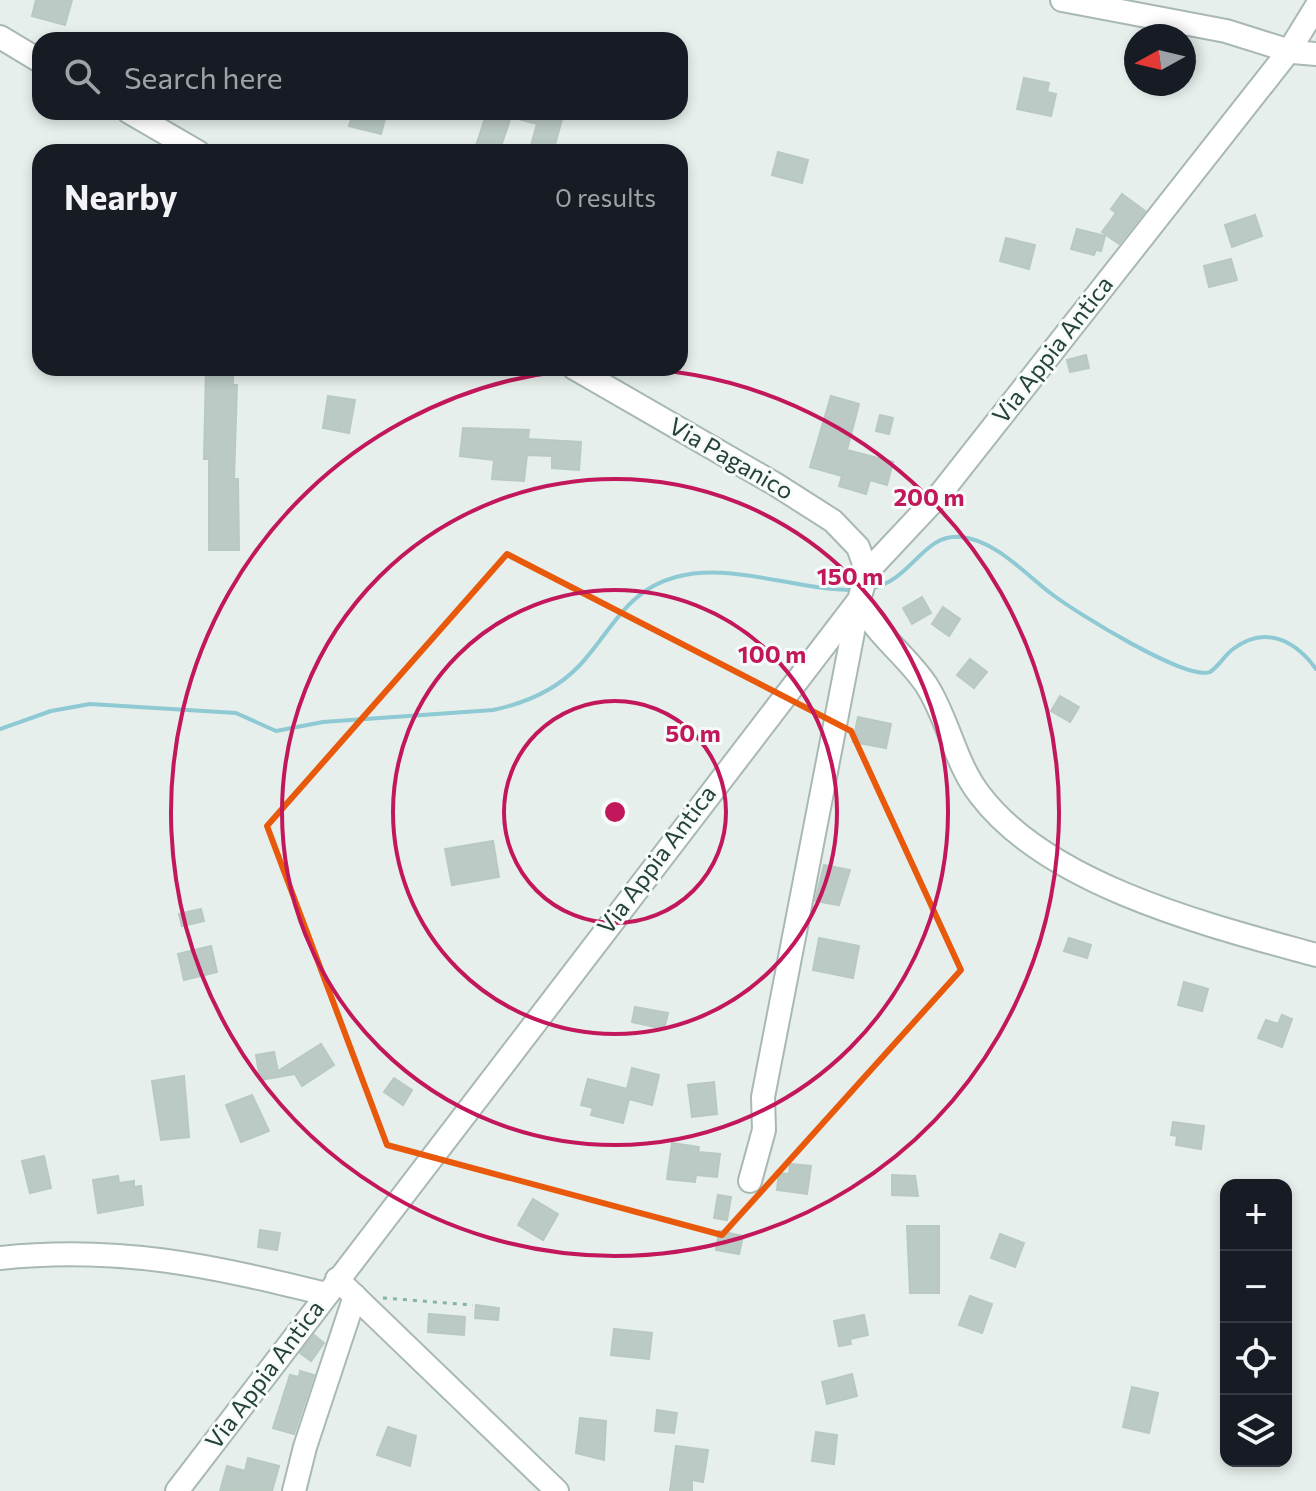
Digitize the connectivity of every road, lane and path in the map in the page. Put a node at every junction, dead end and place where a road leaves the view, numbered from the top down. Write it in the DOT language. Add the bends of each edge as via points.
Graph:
graph roads {
  1 [pos="1062,0"];
  2 [pos="1316,7"];
  3 [pos="0,37"];
  4 [pos="1289,51"];
  5 [pos="1316,54"];
  6 [pos="32,56"];
  7 [pos="143,120"];
  8 [pos="184,144"];
  9 [pos="588,376"];
  10 [pos="867,572"];
  11 [pos="859,600"];
  12 [pos="825,642"];
  13 [pos="849,652"];
  14 [pos="1316,955"];
  15 [pos="750,1181"];
  16 [pos="0,1258"];
  17 [pos="332,1286"];
  18 [pos="355,1296"];
  19 [pos="473,1305"];
  20 [pos="187,1486"];
  21 [pos="294,1491"];
  22 [pos="557,1491"];
  1 -- 4 [label="street" via="1246,36"];
  2 -- 4 [label="street, Via Appia Antica"];
  3 -- 6 [label="street"];
  4 -- 5 [label="street"];
  4 -- 10 [label="street, Via Appia Antica" via="941,493"];
  7 -- 8 [label="street"];
  9 -- 10 [label="street, Via Paganico" via="833,521 858,547"];
  10 -- 11 [label="street, Via Appia Antica"];
  11 -- 12 [label="street, Via Appia Antica"];
  11 -- 13 [label="street"];
  11 -- 14 [label="street" via="925,683 978,793 1014,830 1142,902"];
  12 -- 13 [label="street"];
  12 -- 17 [label="street, Via Appia Antica"];
  13 -- 15 [label="street" via="763,1097 764,1130"];
  16 -- 17 [label="street" via="81,1253 159,1257"];
  17 -- 18 [label="street"];
  17 -- 20 [label="street, Via Appia Antica"];
  18 -- 19 [label="path"];
  18 -- 21 [label="street"];
  18 -- 22 [label="street"];
}
